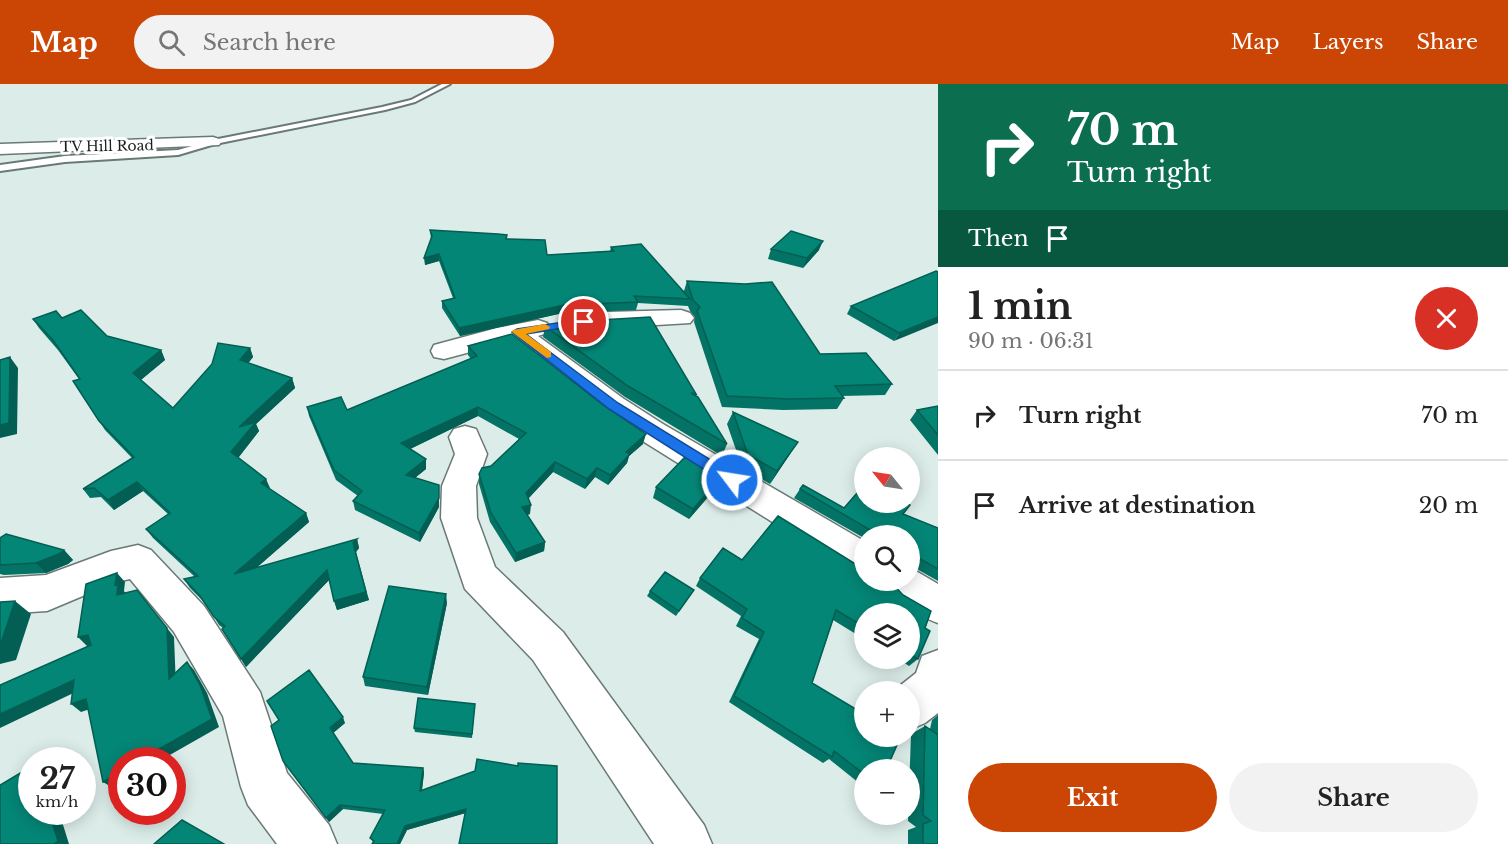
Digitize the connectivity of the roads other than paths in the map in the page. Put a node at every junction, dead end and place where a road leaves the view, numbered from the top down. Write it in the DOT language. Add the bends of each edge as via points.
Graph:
graph roads {
  1 [pos="447,84"];
  2 [pos="213,142"];
  3 [pos="0,149"];
  4 [pos="0,168"];
  5 [pos="681,318"];
  6 [pos="517,332"];
  7 [pos="444,351"];
  8 [pos="465,437"];
  9 [pos="854,554"];
  10 [pos="916,591"];
  11 [pos="0,597"];
  12 [pos="938,605"];
  13 [pos="938,671"];
  14 [pos="920,698"];
  15 [pos="310,844"];
  16 [pos="685,844"];
  1 -- 2 [label="lane" via="413,101 383,109"];
  2 -- 3 [label="street, TV Hill Road"];
  2 -- 4 [label="lane" via="173,152 62,159"];
  5 -- 6 [label="street" via="574,322"];
  6 -- 7 [label="street"];
  6 -- 9 [label="street" via="652,432"];
  8 -- 16 [label="street" via="471,454 459,486 459,518 479,577 548,646"];
  10 -- 12 [label="street"];
  11 -- 15 [label="street" via="47,593 111,567 138,561 189,619 244,708 266,787"];
  13 -- 14 [label="street" via="935,686"];
}
